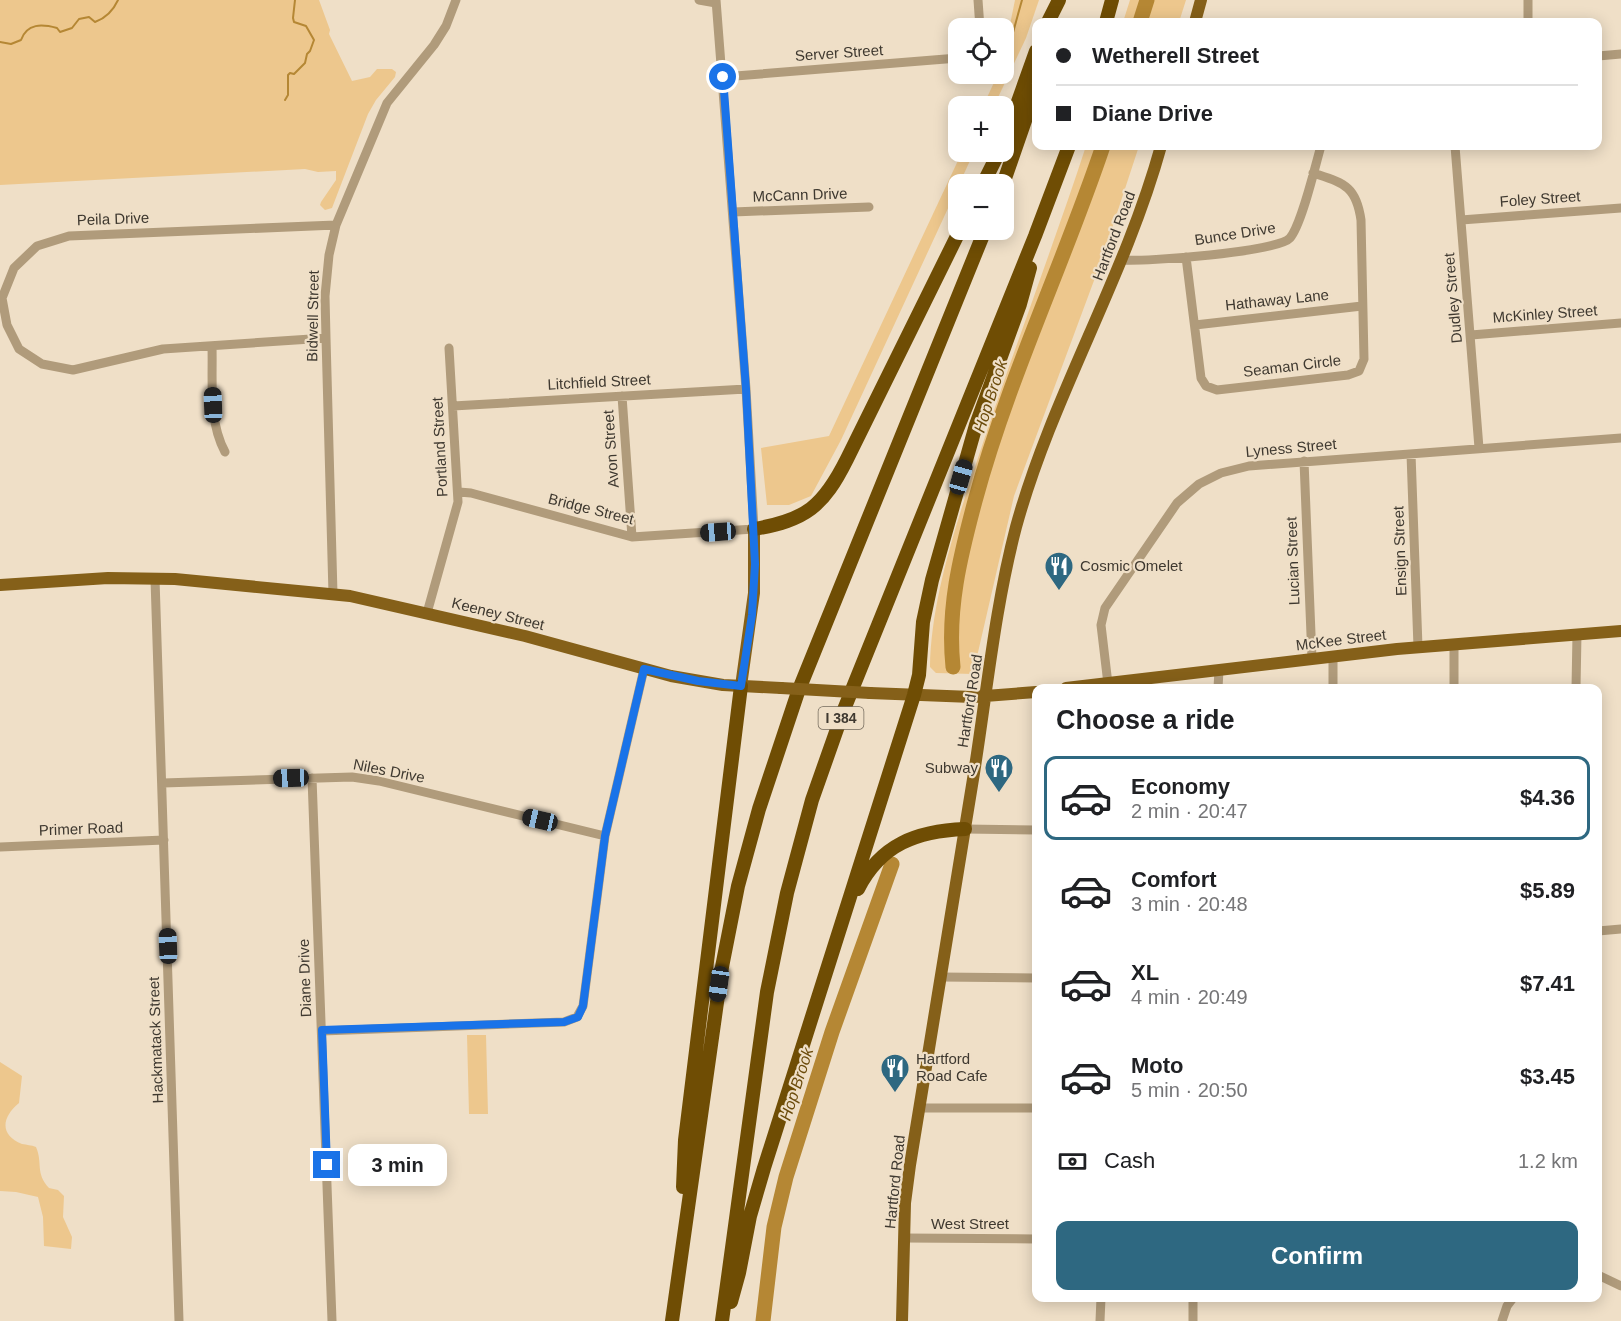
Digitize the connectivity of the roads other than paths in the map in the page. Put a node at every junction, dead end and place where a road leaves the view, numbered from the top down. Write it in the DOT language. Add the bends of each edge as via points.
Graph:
graph roads {
  1 [pos="456,0"];
  2 [pos="699,0"];
  3 [pos="978,0"];
  4 [pos="1061,0"];
  5 [pos="1112,0"];
  6 [pos="1201,0"];
  7 [pos="1528,0"];
  8 [pos="716,2"];
  9 [pos="979,18"];
  10 [pos="1050,18"];
  11 [pos="1057,18"];
  12 [pos="1107,18"];
  13 [pos="1196,18"];
  14 [pos="1528,18"];
  15 [pos="1621,54"];
  16 [pos="1602,56"];
  17 [pos="948,59"];
  18 [pos="1032,62"];
  19 [pos="723,77"];
  20 [pos="1032,101"];
  21 [pos="1014,113"];
  22 [pos="1067,150"];
  23 [pos="1160,150"];
  24 [pos="1320,150"];
  25 [pos="1455,150"];
  26 [pos="1312,173"];
  27 [pos="1006,174"];
  28 [pos="869,207"];
  29 [pos="1621,208"];
  30 [pos="733,213"];
  31 [pos="1461,220"];
  32 [pos="336,225"];
  33 [pos="1035,236"];
  34 [pos="955,240"];
  35 [pos="981,240"];
  36 [pos="1186,257"];
  37 [pos="1122,260"];
  38 [pos="1362,306"];
  39 [pos="1621,323"];
  40 [pos="1195,325"];
  41 [pos="1471,334"];
  42 [pos="326,338"];
  43 [pos="212,346"];
  44 [pos="450,348"];
  45 [pos="746,389"];
  46 [pos="622,396"];
  47 [pos="453,406"];
  48 [pos="1621,438"];
  49 [pos="1479,448"];
  50 [pos="225,452"];
  51 [pos="1411,454"];
  52 [pos="1304,461"];
  53 [pos="459,492"];
  54 [pos="754,529"];
  55 [pos="632,537"];
  56 [pos="155,579"];
  57 [pos="0,585"];
  58 [pos="333,594"];
  59 [pos="427,612"];
  60 [pos="1621,631"];
  61 [pos="1577,634"];
  62 [pos="1454,644"];
  63 [pos="1418,647"];
  64 [pos="1334,656"];
  65 [pos="1312,659"];
  66 [pos="644,669"];
  67 [pos="1219,670"];
  68 [pos="1105,684"];
  69 [pos="1113,684"];
  70 [pos="1218,684"];
  71 [pos="1333,684"];
  72 [pos="1454,684"];
  73 [pos="1576,684"];
  74 [pos="741,686"];
  75 [pos="1032,692"];
  76 [pos="914,695"];
  77 [pos="985,697"];
  78 [pos="312,778"];
  79 [pos="163,783"];
  80 [pos="965,830"];
  81 [pos="1032,830"];
  82 [pos="605,836"];
  83 [pos="164,840"];
  84 [pos="0,847"];
  85 [pos="1621,929"];
  86 [pos="1602,931"];
  87 [pos="836,940"];
  88 [pos="940,977"];
  89 [pos="1032,978"];
  90 [pos="322,1030"];
  91 [pos="919,1108"];
  92 [pos="1032,1108"];
  93 [pos="684,1229"];
  94 [pos="904,1238"];
  95 [pos="1032,1239"];
  96 [pos="1602,1277"];
  97 [pos="1621,1286"];
  98 [pos="1101,1302"];
  99 [pos="1193,1302"];
  100 [pos="1510,1302"];
  101 [pos="179,1321"];
  102 [pos="332,1321"];
  103 [pos="672,1321"];
  104 [pos="723,1321"];
  105 [pos="902,1321"];
  106 [pos="1100,1321"];
  107 [pos="1193,1321"];
  108 [pos="1502,1321"];
  1 -- 32 [label="street, Bidwell Street" via="434,45 387,103"];
  2 -- 8 [label="street"];
  3 -- 9 [label="street"];
  4 -- 10 [label="highway"];
  4 -- 11 [label="highway"];
  5 -- 12 [label="highway"];
  6 -- 13 [label="main road"];
  7 -- 14 [label="street"];
  8 -- 19 [label="street"];
  15 -- 16 [label="street"];
  17 -- 19 [label="street, Server Street"];
  18 -- 21 [label="highway"];
  19 -- 30 [label="street"];
  20 -- 27 [label="highway"];
  22 -- 33 [label="highway, I 384"];
  23 -- 37 [label="main road, Hartford Road"];
  24 -- 26 [label="street, Bunce Drive"];
  25 -- 31 [label="street, Dudley Street"];
  26 -- 36 [label="street, Bunce Drive" via="1297,227 1289,239 1275,246"];
  26 -- 38 [label="street, Seaman Circle" via="1352,190 1359,203"];
  28 -- 30 [label="street, McCann Drive"];
  29 -- 31 [label="street, Foley Street"];
  30 -- 45 [label="street"];
  31 -- 41 [label="street, Dudley Street"];
  32 -- 42 [label="street, Bidwell Street" via="326,286"];
  32 -- 43 [label="street, Peila Drive" via="69,236 37,246 14,268 2,298 7,325 19,349 42,364 73,370 163,350"];
  33 -- 76 [label="highway" via="1024,291 976,425 932,579"];
  33 -- 104 [label="highway, I 384" via="843,712 806,822 767,992"];
  34 -- 54 [label="highway" via="834,484 802,515"];
  35 -- 93 [label="highway" via="807,670 766,784 725,948"];
  36 -- 37 [label="street, Bunce Drive"];
  36 -- 40 [label="street, Seaman Circle"];
  37 -- 77 [label="main road, Hartford Road" via="1028,487 1006,573"];
  38 -- 40 [label="street, Hathaway Lane"];
  38 -- 40 [label="street, Seaman Circle" via="1364,359 1359,371 1217,390 1206,386 1201,378"];
  39 -- 41 [label="street, McKinley Street"];
  41 -- 49 [label="street, Dudley Street"];
  42 -- 43 [label="street, Peila Drive"];
  42 -- 58 [label="street, Bidwell Street"];
  43 -- 50 [label="street" via="214,424"];
  44 -- 47 [label="street, Portland Street"];
  45 -- 46 [label="street, Litchfield Street"];
  45 -- 54 [label="street"];
  46 -- 47 [label="street, Litchfield Street"];
  46 -- 55 [label="street, Avon Street"];
  47 -- 53 [label="street, Portland Street"];
  48 -- 49 [label="street, Lyness Street"];
  49 -- 51 [label="street, Lyness Street"];
  51 -- 52 [label="street, Lyness Street"];
  51 -- 63 [label="street, Ensign Street"];
  52 -- 65 [label="street, Lucian Street"];
  52 -- 68 [label="street, Lyness Street" via="1221,473 1199,484 1177,503 1105,608 1101,626"];
  53 -- 55 [label="street, Bridge Street"];
  53 -- 59 [label="street, Portland Street"];
  54 -- 55 [label="street, Bridge Street"];
  54 -- 74 [label="main road" via="754,593"];
  56 -- 57 [label="main road, Keeney Street"];
  56 -- 58 [label="main road, Keeney Street"];
  56 -- 79 [label="street, Hackmatack Street"];
  58 -- 59 [label="main road, Keeney Street"];
  59 -- 66 [label="main road, Keeney Street"];
  60 -- 61 [label="main road, McKee Street"];
  61 -- 62 [label="main road, McKee Street"];
  61 -- 73 [label="street"];
  62 -- 63 [label="main road, McKee Street"];
  62 -- 72 [label="street"];
  63 -- 64 [label="main road, McKee Street"];
  64 -- 65 [label="main road, McKee Street"];
  64 -- 71 [label="street"];
  65 -- 67 [label="main road, McKee Street"];
  66 -- 74 [label="main road, Keeney Street"];
  66 -- 82 [label="street"];
  67 -- 69 [label="main road, McKee Street"];
  67 -- 70 [label="street"];
  74 -- 76 [label="main road, Keeney Street, bridge"];
  74 -- 93 [label="highway" via="685,1140"];
  75 -- 77 [label="main road"];
  76 -- 77 [label="main road, Keeney Street"];
  76 -- 87 [label="highway"];
  77 -- 80 [label="main road, Hartford Road"];
  78 -- 79 [label="street, Niles Drive"];
  78 -- 82 [label="street, Niles Drive" via="379,781"];
  78 -- 90 [label="street, Diane Drive"];
  79 -- 83 [label="street, Hackmatack Street"];
  80 -- 81 [label="street"];
  80 -- 87 [label="highway" via="914,837 882,857 865,877"];
  80 -- 88 [label="main road, Hartford Road"];
  82 -- 90 [label="street" via="583,1006 578,1017 564,1022"];
  83 -- 84 [label="street, Primer Road"];
  83 -- 101 [label="street, Hackmatack Street"];
  85 -- 86 [label="street"];
  87 -- 104 [label="highway" via="764,1168"];
  88 -- 89 [label="street"];
  88 -- 91 [label="main road, Hartford Road"];
  90 -- 102 [label="street, Diane Drive"];
  91 -- 92 [label="street"];
  91 -- 94 [label="main road, Hartford Road" via="905,1203"];
  93 -- 103 [label="highway"];
  94 -- 95 [label="street, West Street"];
  94 -- 105 [label="main road, Hartford Road"];
  96 -- 97 [label="street"];
  98 -- 106 [label="street"];
  99 -- 107 [label="street"];
  100 -- 108 [label="street"];
}
